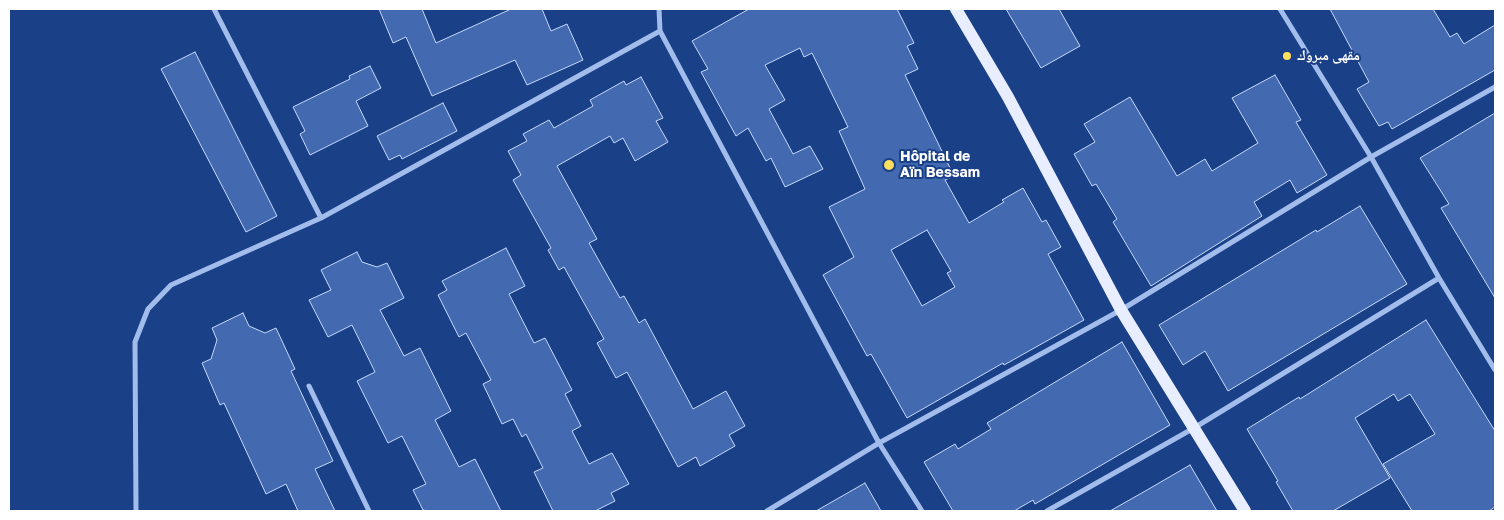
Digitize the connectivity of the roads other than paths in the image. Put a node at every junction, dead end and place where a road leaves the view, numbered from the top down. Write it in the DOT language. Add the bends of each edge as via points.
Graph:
graph roads {
  1 [pos="214,9"];
  2 [pos="659,9"];
  3 [pos="956,9"];
  4 [pos="1280,9"];
  5 [pos="660,31"];
  6 [pos="1495,87"];
  7 [pos="1371,157"];
  8 [pos="321,218"];
  9 [pos="1439,278"];
  10 [pos="1121,310"];
  11 [pos="1495,370"];
  12 [pos="309,386"];
  13 [pos="1194,428"];
  14 [pos="879,443"];
  15 [pos="136,511"];
  16 [pos="369,511"];
  17 [pos="767,511"];
  18 [pos="922,511"];
  19 [pos="1047,511"];
  20 [pos="1245,511"];
  1 -- 8 [label="street"];
  2 -- 5 [label="street"];
  3 -- 10 [label="main road" via="1008,97"];
  4 -- 7 [label="street"];
  5 -- 8 [label="street"];
  5 -- 14 [label="street"];
  6 -- 7 [label="street"];
  7 -- 9 [label="street"];
  7 -- 10 [label="street"];
  8 -- 15 [label="street" via="171,285 148,309 135,342"];
  9 -- 11 [label="street"];
  9 -- 13 [label="street"];
  10 -- 13 [label="main road"];
  10 -- 14 [label="street"];
  12 -- 16 [label="street"];
  13 -- 19 [label="street"];
  13 -- 20 [label="main road"];
  14 -- 17 [label="street"];
  14 -- 18 [label="street"];
}
